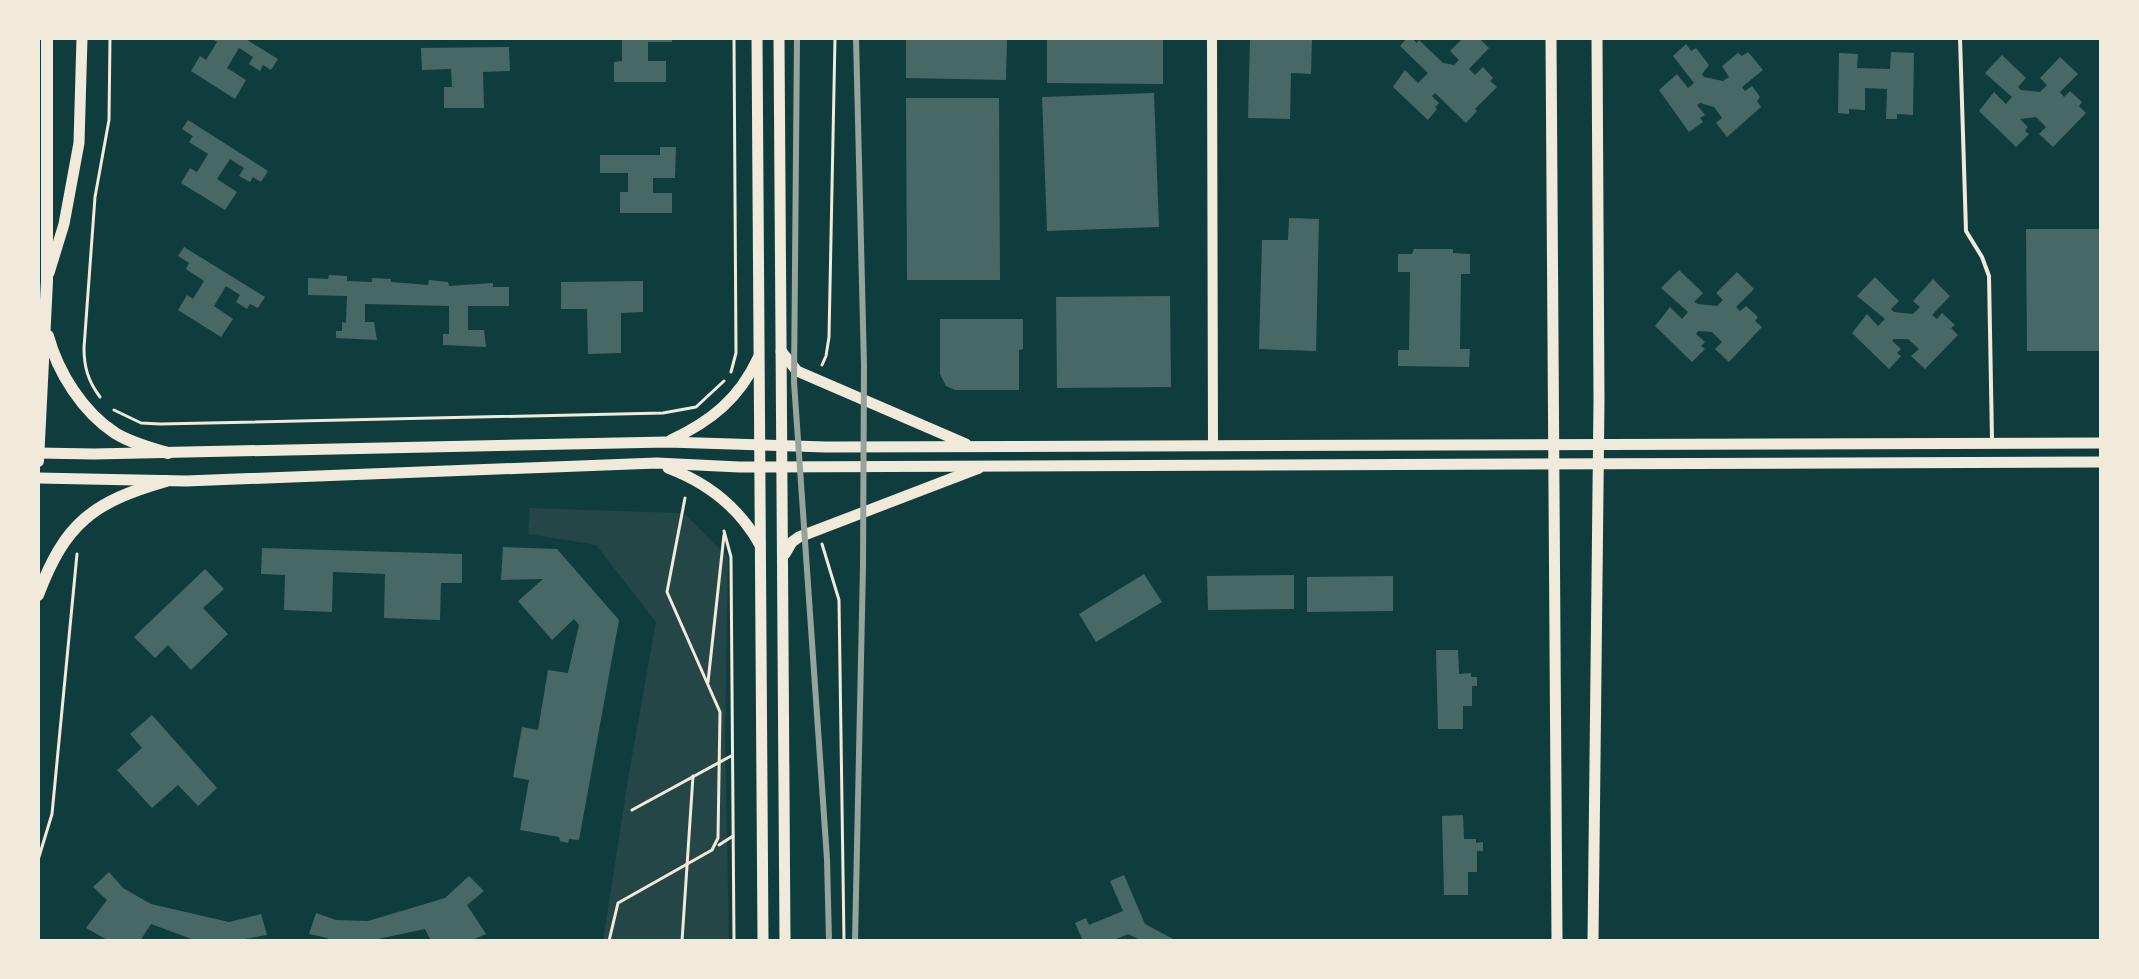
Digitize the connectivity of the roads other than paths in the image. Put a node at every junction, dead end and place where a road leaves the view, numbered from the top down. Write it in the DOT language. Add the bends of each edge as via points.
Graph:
graph roads {
  1 [pos="47,38"];
  2 [pos="82,38"];
  3 [pos="757,38"];
  4 [pos="779,38"];
  5 [pos="1212,38"];
  6 [pos="1551,38"];
  7 [pos="1597,38"];
  8 [pos="1960,38"];
  9 [pos="47,281"];
  10 [pos="45,319"];
  11 [pos="781,351"];
  12 [pos="760,354"];
  13 [pos="667,442"];
  14 [pos="1554,443"];
  15 [pos="1598,443"];
  16 [pos="1992,443"];
  17 [pos="2101,443"];
  18 [pos="760,445"];
  19 [pos="970,445"];
  20 [pos="1213,445"];
  21 [pos="782,446"];
  22 [pos="38,453"];
  23 [pos="168,453"];
  24 [pos="38,461"];
  25 [pos="2101,462"];
  26 [pos="657,463"];
  27 [pos="1598,463"];
  28 [pos="988,464"];
  29 [pos="1554,464"];
  30 [pos="760,467"];
  31 [pos="783,467"];
  32 [pos="38,478"];
  33 [pos="166,481"];
  34 [pos="762,548"];
  35 [pos="783,558"];
  36 [pos="38,595"];
  37 [pos="763,941"];
  38 [pos="785,941"];
  39 [pos="1557,941"];
  40 [pos="1593,941"];
  1 -- 9 [label="main road"];
  2 -- 9 [label="main road" via="79,143"];
  3 -- 12 [label="main road"];
  4 -- 11 [label="main road"];
  5 -- 20 [label="street"];
  6 -- 14 [label="main road"];
  7 -- 15 [label="main road"];
  8 -- 16 [label="lane" via="1966,231 1986,266 1990,288"];
  9 -- 10 [label="main road"];
  10 -- 22 [label="main road"];
  10 -- 23 [label="main road" via="63,373 102,423 133,442"];
  11 -- 19 [label="main road" via="797,371"];
  11 -- 21 [label="main road"];
  12 -- 13 [label="main road" via="734,398 704,423"];
  12 -- 18 [label="main road"];
  13 -- 18 [label="main road"];
  13 -- 23 [label="main road"];
  14 -- 15 [label="main road"];
  14 -- 20 [label="main road"];
  14 -- 29 [label="main road"];
  15 -- 16 [label="main road"];
  15 -- 27 [label="main road"];
  16 -- 17 [label="main road"];
  18 -- 21 [label="main road"];
  18 -- 30 [label="main road"];
  19 -- 20 [label="main road"];
  19 -- 21 [label="main road"];
  21 -- 31 [label="main road"];
  22 -- 23 [label="main road"];
  22 -- 24 [label="main road"];
  25 -- 27 [label="main road"];
  26 -- 30 [label="main road"];
  26 -- 33 [label="main road"];
  26 -- 34 [label="main road" via="722,498 744,519"];
  27 -- 29 [label="main road"];
  27 -- 40 [label="main road"];
  28 -- 29 [label="main road"];
  28 -- 31 [label="main road"];
  28 -- 35 [label="main road" via="799,537"];
  29 -- 39 [label="main road"];
  30 -- 31 [label="main road"];
  30 -- 34 [label="main road"];
  31 -- 35 [label="main road"];
  32 -- 33 [label="main road"];
  33 -- 36 [label="main road" via="134,490 87,515 60,548"];
  34 -- 37 [label="main road"];
  35 -- 38 [label="main road"];
}
